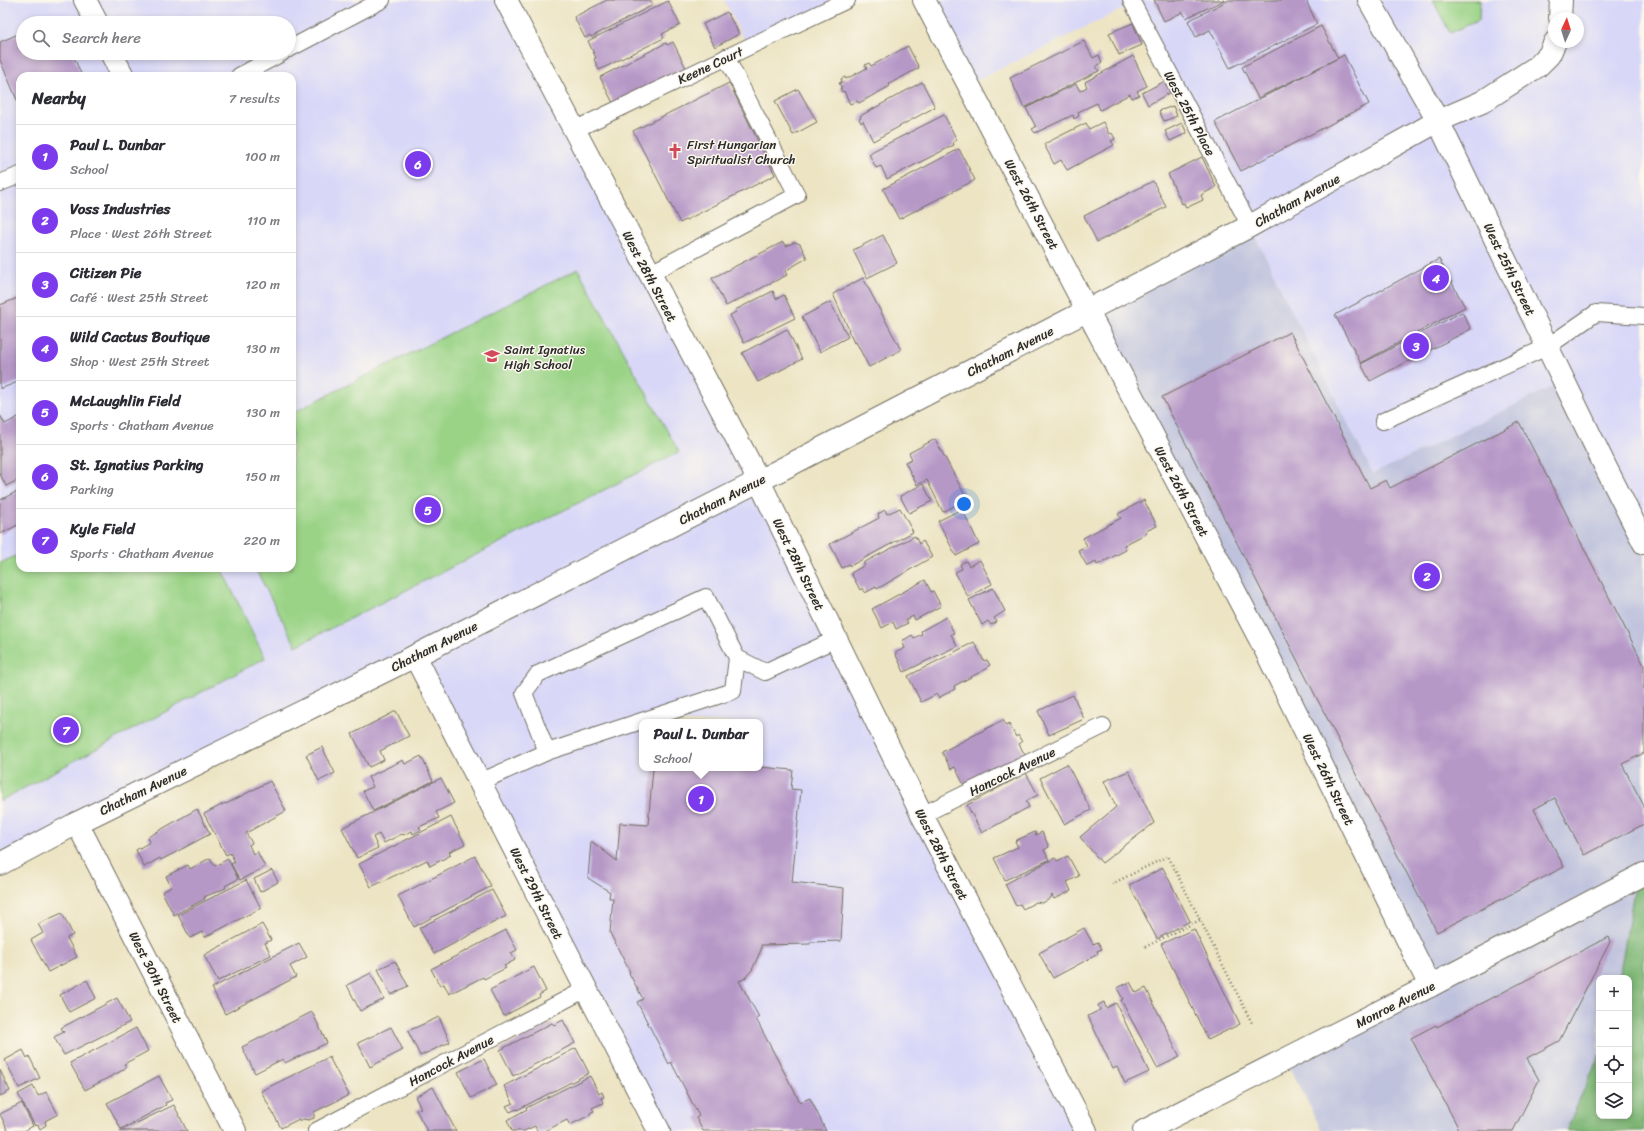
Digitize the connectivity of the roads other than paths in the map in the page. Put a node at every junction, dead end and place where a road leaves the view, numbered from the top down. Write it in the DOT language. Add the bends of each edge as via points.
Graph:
graph roads {
  1 [pos="85,0"];
  2 [pos="382,0"];
  3 [pos="506,0"];
  4 [pos="847,0"];
  5 [pos="924,0"];
  6 [pos="1131,0"];
  7 [pos="1369,0"];
  8 [pos="1561,0"];
  9 [pos="1560,12"];
  10 [pos="93,16"];
  11 [pos="296,45"];
  12 [pos="1553,48"];
  13 [pos="726,57"];
  14 [pos="115,60"];
  15 [pos="269,60"];
  16 [pos="121,72"];
  17 [pos="246,72"];
  18 [pos="1438,121"];
  19 [pos="574,130"];
  20 [pos="16,177"];
  21 [pos="0,183"];
  22 [pos="1250,226"];
  23 [pos="649,274"];
  24 [pos="1088,311"];
  25 [pos="1644,316"];
  26 [pos="1548,347"];
  27 [pos="1383,421"];
  28 [pos="759,481"];
  29 [pos="1644,543"];
  30 [pos="836,639"];
  31 [pos="415,656"];
  32 [pos="737,658"];
  33 [pos="647,719"];
  34 [pos="639,722"];
  35 [pos="1103,726"];
  36 [pos="547,752"];
  37 [pos="480,782"];
  38 [pos="922,815"];
  39 [pos="77,823"];
  40 [pos="0,864"];
  41 [pos="1644,874"];
  42 [pos="1430,986"];
  43 [pos="586,989"];
  44 [pos="235,1131"];
  45 [pos="316,1131"];
  46 [pos="658,1131"];
  47 [pos="1086,1131"];
  48 [pos="1144,1131"];
  1 -- 10 [label="street"];
  2 -- 11 [label="lane"];
  3 -- 19 [label="street, West 28th Street"];
  4 -- 13 [label="lane, Keene Court"];
  5 -- 24 [label="street, West 26th Street"];
  6 -- 22 [label="lane, West 25th Place"];
  7 -- 18 [label="street, West 25th Street"];
  8 -- 9 [label="street"];
  12 -- 18 [label="street, Chatham Avenue" via="1550,55 1538,66 1482,102"];
  13 -- 19 [label="lane, Keene Court"];
  13 -- 23 [label="lane" via="797,195"];
  14 -- 16 [label="street"];
  15 -- 17 [label="lane"];
  18 -- 22 [label="street, Chatham Avenue"];
  18 -- 26 [label="street, West 25th Street"];
  19 -- 23 [label="street, West 28th Street"];
  20 -- 21 [label="lane"];
  22 -- 24 [label="street, Chatham Avenue"];
  23 -- 28 [label="street, West 28th Street"];
  24 -- 28 [label="street, Chatham Avenue"];
  24 -- 42 [label="street, West 26th Street" via="1264,647"];
  25 -- 26 [label="lane" via="1596,313"];
  26 -- 27 [label="lane"];
  26 -- 29 [label="street, West 25th Street"];
  28 -- 30 [label="street, West 28th Street"];
  28 -- 31 [label="street, Chatham Avenue"];
  30 -- 32 [label="lane" via="765,672"];
  30 -- 38 [label="street, West 28th Street"];
  31 -- 37 [label="street, West 29th Street"];
  31 -- 39 [label="street, Chatham Avenue"];
  32 -- 33 [label="lane" via="732,691"];
  32 -- 36 [label="lane" via="706,597 538,674 524,693"];
  34 -- 36 [label="lane"];
  35 -- 38 [label="lane, Hancock Avenue"];
  36 -- 37 [label="lane"];
  37 -- 43 [label="street, West 29th Street"];
  38 -- 47 [label="street, West 28th Street"];
  39 -- 40 [label="street, Chatham Avenue"];
  39 -- 44 [label="street, West 30th Street"];
  41 -- 42 [label="street, Monroe Avenue"];
  42 -- 48 [label="street, Monroe Avenue"];
  43 -- 45 [label="lane, Hancock Avenue"];
  43 -- 46 [label="street, West 29th Street"];
}
